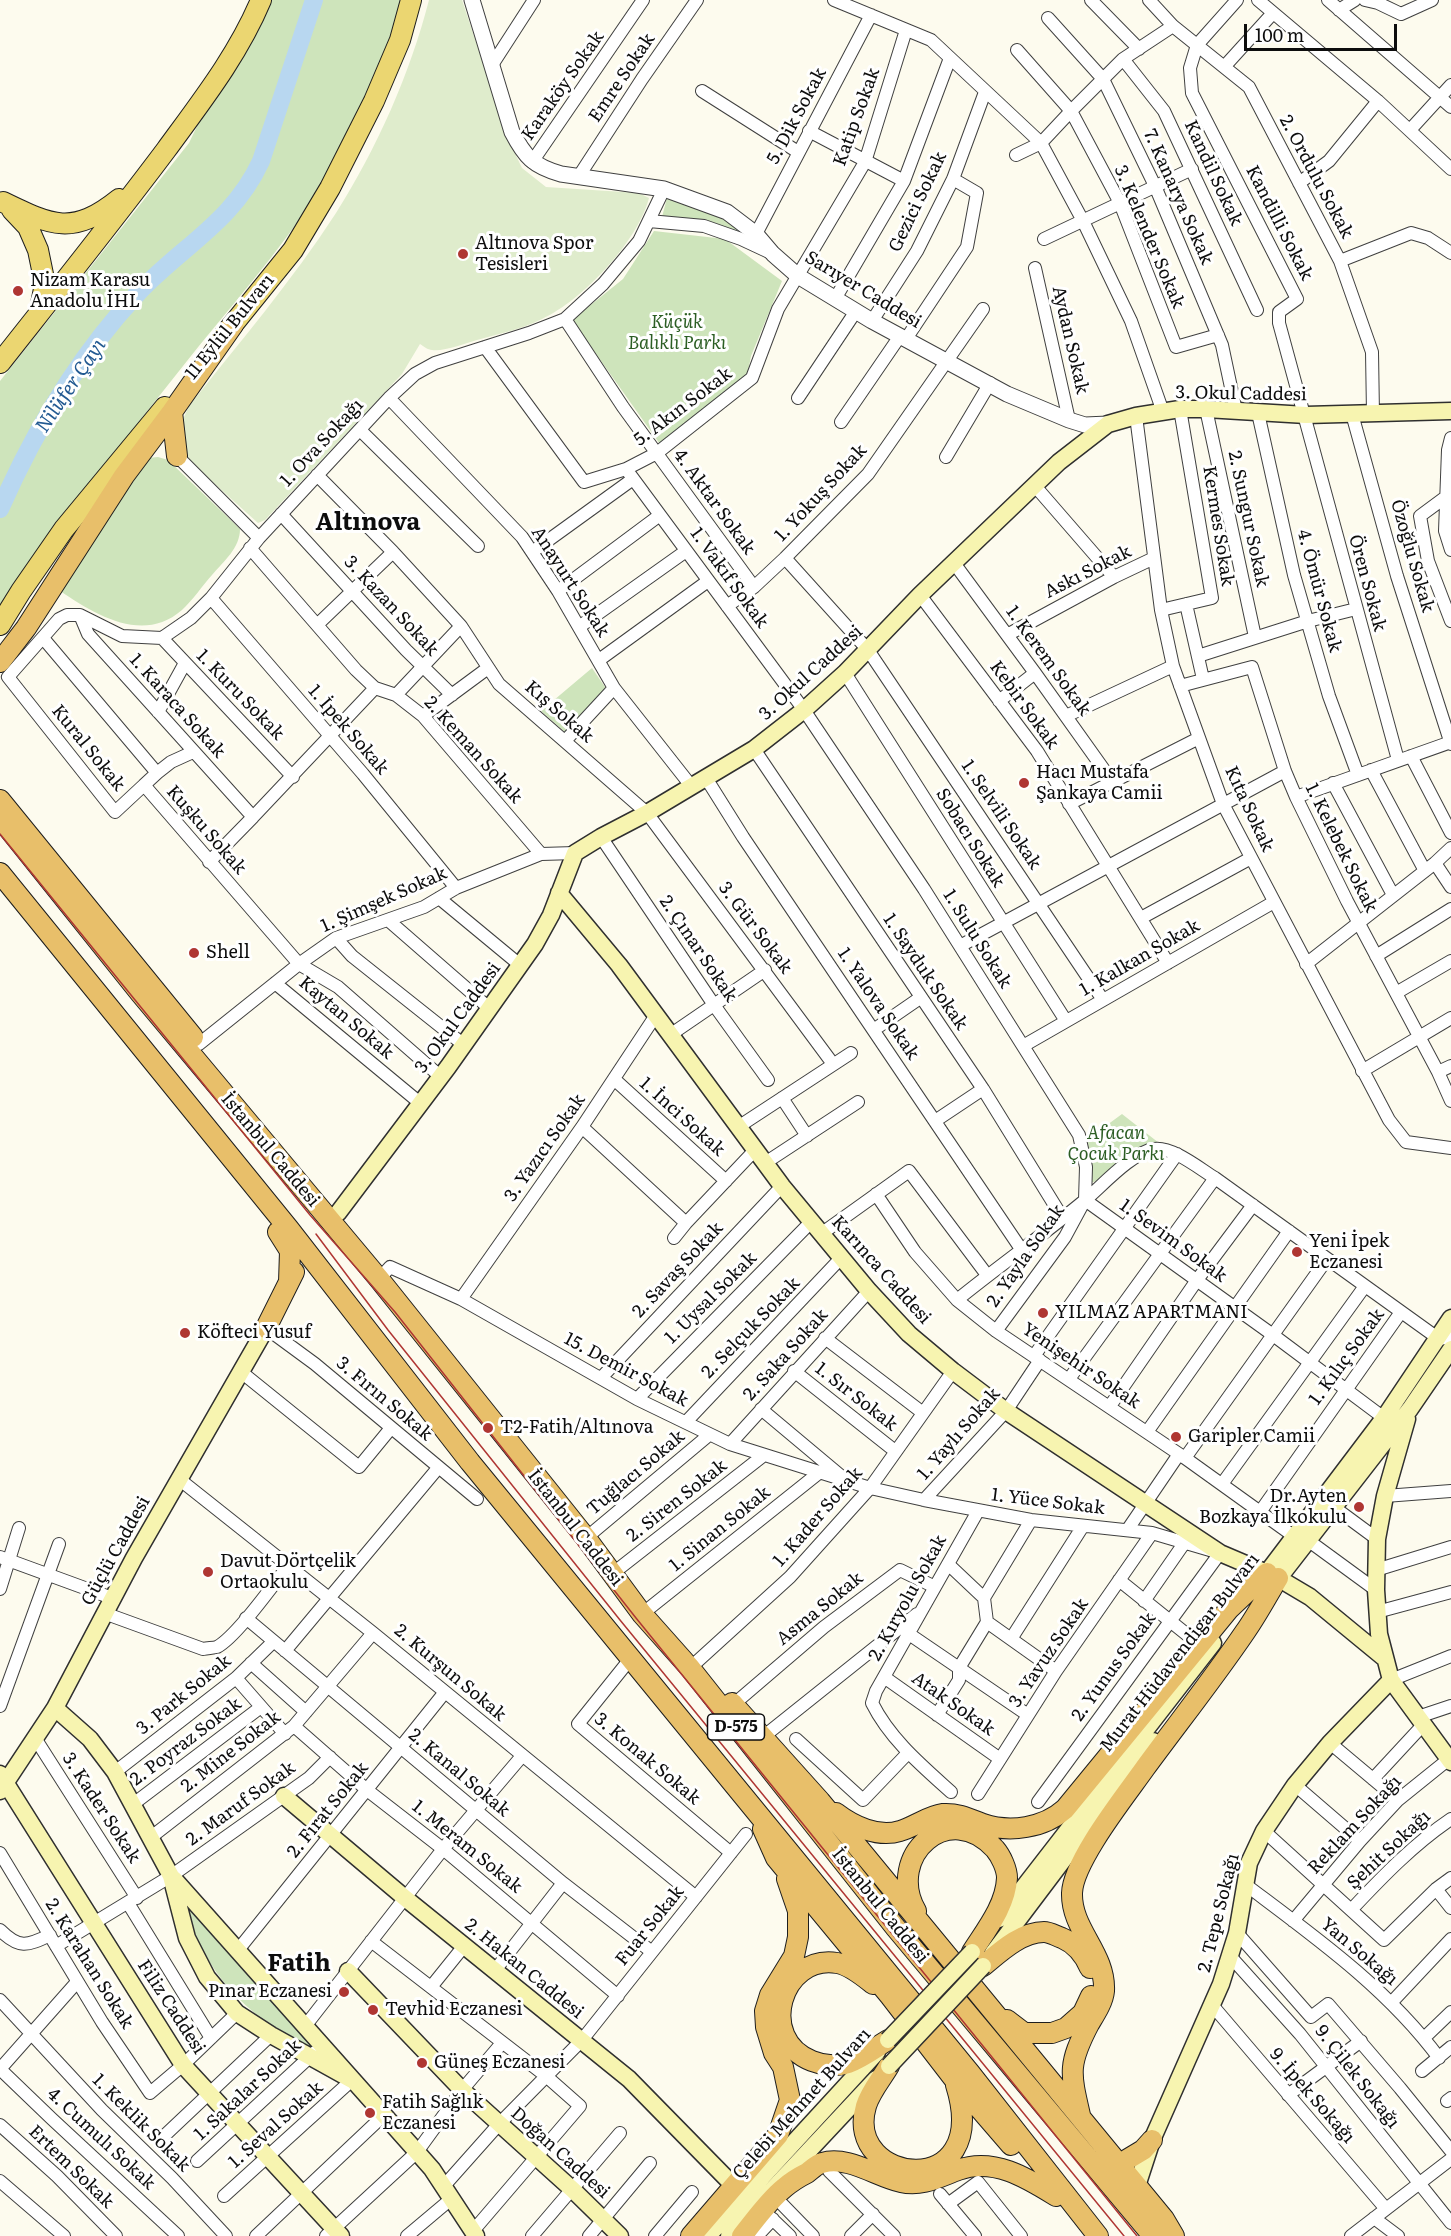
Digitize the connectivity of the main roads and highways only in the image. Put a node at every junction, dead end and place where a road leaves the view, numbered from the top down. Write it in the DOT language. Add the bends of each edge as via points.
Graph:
graph roads {
  1 [pos="261,0"];
  2 [pos="413,0"];
  3 [pos="142,181"];
  4 [pos="2,201"];
  5 [pos="39,313"];
  6 [pos="233,325"];
  7 [pos="0,363"];
  8 [pos="1451,411"];
  9 [pos="172,412"];
  10 [pos="145,449"];
  11 [pos="0,625"];
  12 [pos="4,670"];
  13 [pos="0,800"];
  14 [pos="0,818"];
  15 [pos="0,873"];
  16 [pos="0,890"];
  17 [pos="559,893"];
  18 [pos="331,1216"];
  19 [pos="293,1235"];
  20 [pos="289,1282"];
  21 [pos="330,1283"];
  22 [pos="1451,1318"];
  23 [pos="266,1328"];
  24 [pos="1447,1341"];
  25 [pos="1410,1409"];
  26 [pos="1302,1539"];
  27 [pos="1273,1576"];
  28 [pos="1383,1657"];
  29 [pos="690,1668"];
  30 [pos="1391,1680"];
  31 [pos="55,1708"];
  32 [pos="1448,1755"];
  33 [pos="2,1783"];
  34 [pos="284,1796"];
  35 [pos="820,1801"];
  36 [pos="751,1804"];
  37 [pos="776,1858"];
  38 [pos="171,1876"];
  39 [pos="924,1927"];
  40 [pos="978,1959"];
  41 [pos="348,1971"];
  42 [pos="890,1996"];
  43 [pos="926,2000"];
  44 [pos="988,2005"];
  45 [pos="938,2013"];
  46 [pos="888,2040"];
  47 [pos="889,2066"];
  48 [pos="954,2079"];
  49 [pos="352,2080"];
  50 [pos="1080,2118"];
  51 [pos="1152,2140"];
  52 [pos="1118,2165"];
  53 [pos="731,2183"];
  54 [pos="1137,2186"];
  55 [pos="1056,2196"];
  56 [pos="474,2233"];
  57 [pos="334,2234"];
  58 [pos="620,2236"];
  59 [pos="691,2236"];
  60 [pos="708,2236"];
  61 [pos="729,2236"];
  62 [pos="742,2236"];
  63 [pos="1097,2236"];
  64 [pos="1152,2236"];
  65 [pos="1174,2236"];
  1 -- 3 [label="main road" via="248,32 207,95"];
  2 -- 6 [label="main road, 11 Eylül Bulvarı" via="374,101 313,218 293,250"];
  3 -- 4 [label="main road" via="102,213 65,224 42,221"];
  3 -- 5 [label="main road"];
  4 -- 5 [label="main road" via="28,227 38,250 45,284"];
  5 -- 7 [label="main road"];
  6 -- 9 [label="highway"];
  6 -- 11 [label="main road, 11 Eylül Bulvarı" via="64,529"];
  8 -- 17 [label="main road, 3. Okul Caddesi" via="1306,415 1180,409 1108,424 1059,462 804,710 754,749 575,853"];
  9 -- 10 [label="highway"];
  9 -- 10 [label="highway" via="177,456 163,449"];
  10 -- 12 [label="highway" via="95,519"];
  13 -- 18 [label="highway" via="199,1044"];
  14 -- 18 [label="highway, İstanbul Caddesi" via="140,993"];
  15 -- 19 [label="highway, İstanbul Caddesi"];
  16 -- 20 [label="highway" via="287,1244 291,1259"];
  17 -- 18 [label="main road, 3. Okul Caddesi" via="535,944 441,1077"];
  17 -- 27 [label="main road, Karınca Caddesi" via="619,965 782,1186 909,1334 1006,1411 1220,1553"];
  18 -- 29 [label="highway, İstanbul Caddesi / D-575" via="642,1614"];
  19 -- 20 [label="highway" via="299,1251 297,1267"];
  19 -- 21 [label="highway, İstanbul Caddesi"];
  20 -- 23 [label="highway"];
  21 -- 23 [label="highway" via="310,1277 304,1280"];
  21 -- 36 [label="highway, İstanbul Caddesi" via="470,1462"];
  22 -- 24 [label="main road, Murat Hüdavendigar Bulvarı"];
  23 -- 31 [label="main road, Güçlü Caddesi" via="108,1605"];
  24 -- 25 [label="main road, Murat Hüdavendigar Bulvarı"];
  24 -- 26 [label="main road, Murat Hüdavendigar Bulvarı" via="1384,1418"];
  25 -- 26 [label="main road, Murat Hüdavendigar Bulvarı" via="1335,1508"];
  25 -- 28 [label="main road" via="1377,1539 1377,1612"];
  26 -- 27 [label="main road, Murat Hüdavendigar Bulvarı"];
  27 -- 28 [label="main road, Karınca Caddesi" via="1310,1597"];
  27 -- 35 [label="highway" via="1229,1609 1054,1819 1012,1828 942,1814 898,1832 876,1833 842,1818"];
  27 -- 40 [label="main road, Murat Hüdavendigar Bulvarı"];
  27 -- 50 [label="highway" via="1245,1632 1100,1830 1080,1869 1072,1892 1075,1914 1104,1977 1103,1996 1076,2049 1071,2074"];
  28 -- 30 [label="main road"];
  29 -- 35 [label="highway" via="734,1704"];
  29 -- 64 [label="highway, İstanbul Caddesi / D-575" via="896,1927"];
  30 -- 32 [label="main road"];
  30 -- 51 [label="main road, 2. Tepe Sokağı" via="1330,1743 1264,1831 1249,1863 1238,1933 1230,1956"];
  31 -- 33 [label="main road, Güçlü Caddesi"];
  31 -- 38 [label="main road" via="90,1739 115,1772"];
  33 -- 57 [label="main road, Filiz Caddesi" via="183,2065"];
  34 -- 53 [label="main road, 2. Hakan Caddesi" via="629,2079"];
  35 -- 39 [label="highway"];
  36 -- 37 [label="highway"];
  36 -- 63 [label="highway, İstanbul Caddesi"];
  37 -- 42 [label="highway"];
  37 -- 59 [label="highway" via="798,1911 798,1936 794,1956 770,1995 765,2010 766,2028 783,2067 790,2100 778,2135"];
  38 -- 49 [label="main road"];
  38 -- 49 [label="main road" via="187,1938 207,1977 237,2013"];
  39 -- 40 [label="highway" via="908,1890 912,1859 923,1843 938,1832 964,1828 984,1837 999,1854 1007,1876"];
  39 -- 44 [label="highway"];
  40 -- 43 [label="main road, Murat Hüdavendigar Bulvarı, bridge"];
  40 -- 44 [label="highway" via="1028,1935 1046,1932 1072,1943 1093,1975 1093,1992 1083,2013 1066,2028 1052,2033 1024,2032"];
  40 -- 45 [label="main road, Murat Hüdavendigar Bulvarı, bridge"];
  41 -- 58 [label="main road, Doğan Caddesi" via="462,2091"];
  42 -- 46 [label="highway" via="839,1963 823,1963 807,1968 790,1983 780,2004 780,2026 787,2041 801,2057 821,2065 846,2064"];
  42 -- 48 [label="highway"];
  43 -- 46 [label="main road, Çelebi Mehmet Bulvarı, bridge"];
  44 -- 50 [label="highway"];
  45 -- 47 [label="main road, Çelebi Mehmet Bulvarı, bridge"];
  46 -- 60 [label="main road, Çelebi Mehmet Bulvarı"];
  47 -- 48 [label="highway" via="866,2104 866,2137 876,2154 892,2166 911,2171 947,2159 962,2138 962,2109"];
  47 -- 61 [label="main road, Çelebi Mehmet Bulvarı"];
  48 -- 55 [label="highway"];
  49 -- 56 [label="main road" via="417,2152"];
  50 -- 52 [label="highway"];
  51 -- 52 [label="highway"];
  51 -- 54 [label="main road, 2. Tepe Sokağı"];
  52 -- 54 [label="highway"];
  54 -- 65 [label="highway"];
  55 -- 62 [label="highway" via="1023,2175 980,2166 920,2183 901,2182 862,2167 822,2163 784,2188"];
  55 -- 63 [label="highway" via="1077,2223"];
}
